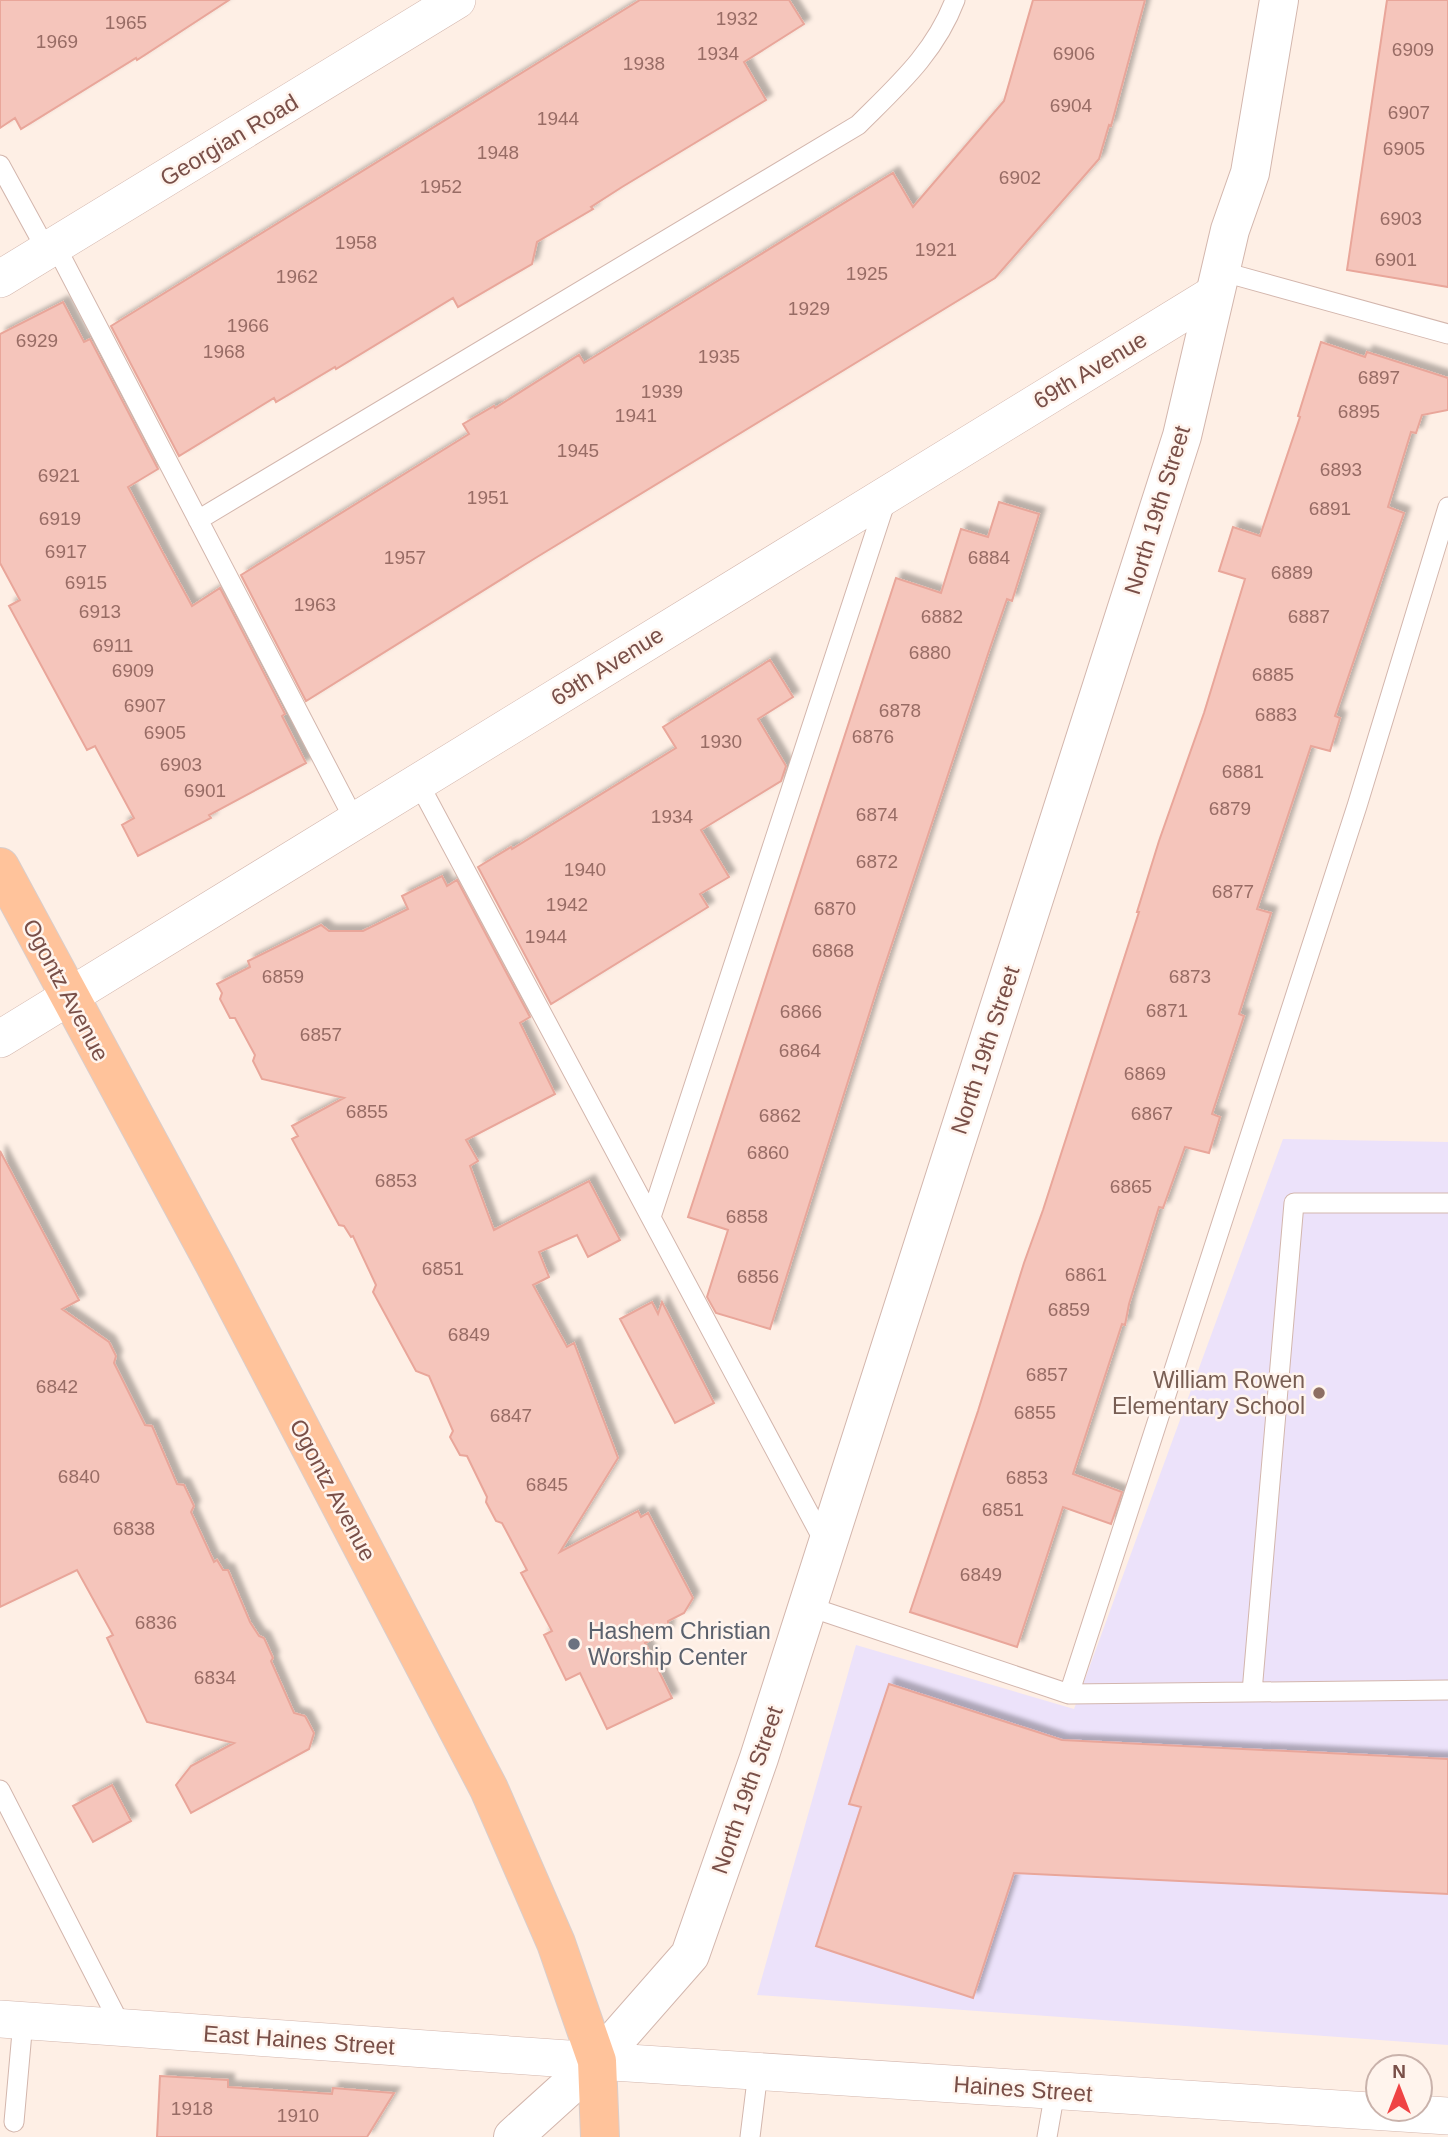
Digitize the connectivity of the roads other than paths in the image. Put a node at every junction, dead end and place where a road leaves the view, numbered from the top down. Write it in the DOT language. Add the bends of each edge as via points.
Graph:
graph roads {
  1 [pos="457,0"];
  2 [pos="955,0"];
  3 [pos="1279,0"];
  4 [pos="0,165"];
  5 [pos="51,248"];
  6 [pos="0,279"];
  7 [pos="1217,283"];
  8 [pos="1448,334"];
  9 [pos="888,494"];
  10 [pos="1448,507"];
  11 [pos="198,520"];
  12 [pos="418,782"];
  13 [pos="355,821"];
  14 [pos="0,867"];
  15 [pos="69,997"];
  16 [pos="0,1039"];
  17 [pos="1448,1203"];
  18 [pos="651,1217"];
  19 [pos="827,1546"];
  20 [pos="807,1606"];
  21 [pos="1448,1689"];
  22 [pos="1252,1692"];
  23 [pos="1069,1694"];
  24 [pos="0,1790"];
  25 [pos="11,2020"];
  26 [pos="122,2028"];
  27 [pos="597,2061"];
  28 [pos="758,2072"];
  29 [pos="1055,2091"];
  30 [pos="1448,2116"];
  31 [pos="13,2122"];
  32 [pos="1329,2123"];
  33 [pos="513,2137"];
  34 [pos="600,2137"];
  35 [pos="750,2137"];
  36 [pos="1047,2137"];
  1 -- 5 [label="street, Georgian Road"];
  2 -- 11 [label="lane" via="920,63 858,125"];
  3 -- 7 [label="street, North 19th Street" via="1250,173"];
  4 -- 5 [label="lane"];
  5 -- 6 [label="street, Georgian Road"];
  5 -- 11 [label="lane"];
  7 -- 8 [label="lane"];
  7 -- 9 [label="street, 69th Avenue"];
  7 -- 19 [label="street, North 19th Street" via="1182,436"];
  9 -- 12 [label="street, 69th Avenue"];
  9 -- 18 [label="lane"];
  10 -- 23 [label="lane" via="1357,806"];
  11 -- 13 [label="lane"];
  12 -- 13 [label="street, 69th Avenue"];
  12 -- 18 [label="lane"];
  13 -- 15 [label="street, 69th Avenue"];
  14 -- 15 [label="main road, Ogontz Avenue"];
  15 -- 16 [label="street, 69th Avenue"];
  15 -- 27 [label="main road, Ogontz Avenue" via="484,1778 556,1943"];
  17 -- 22 [label="lane" via="1294,1203"];
  18 -- 19 [label="lane"];
  19 -- 20 [label="street, North 19th Street"];
  20 -- 23 [label="lane"];
  20 -- 27 [label="street, North 19th Street" via="690,1955"];
  21 -- 22 [label="lane"];
  22 -- 23 [label="lane"];
  24 -- 26 [label="lane"];
  25 -- 26 [label="street, East Haines Street"];
  25 -- 31 [label="lane"];
  26 -- 27 [label="street, East Haines Street"];
  27 -- 28 [label="street, Haines Street"];
  27 -- 33 [label="street, North 19th Street"];
  27 -- 34 [label="main road, Ogontz Avenue"];
  28 -- 29 [label="street, Haines Street"];
  28 -- 35 [label="lane"];
  29 -- 32 [label="street, Haines Street"];
  29 -- 36 [label="lane"];
  30 -- 32 [label="street, Haines Street"];
}
